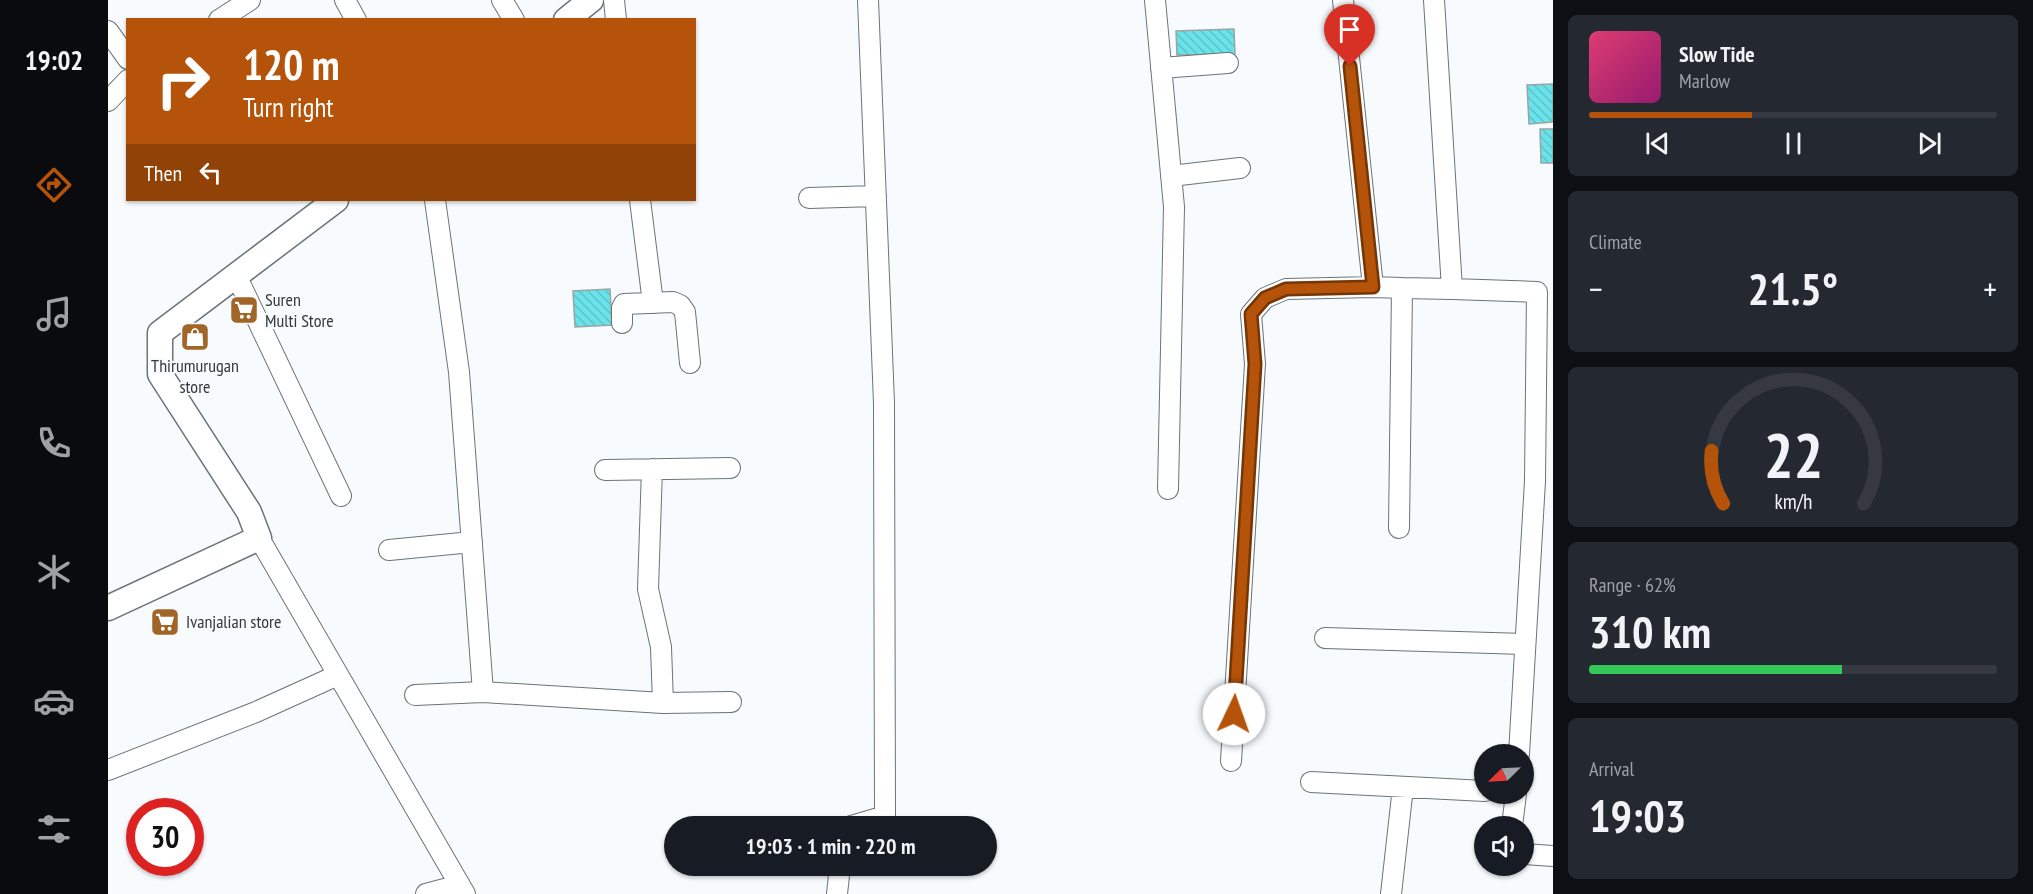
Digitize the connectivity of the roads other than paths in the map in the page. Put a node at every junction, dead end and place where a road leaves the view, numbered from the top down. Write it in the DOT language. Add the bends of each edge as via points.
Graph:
graph roads {
  1 [pos="250,0"];
  2 [pos="345,0"];
  3 [pos="502,0"];
  4 [pos="591,0"];
  5 [pos="614,0"];
  6 [pos="868,0"];
  7 [pos="1155,0"];
  8 [pos="1343,0"];
  9 [pos="1434,0"];
  10 [pos="222,18"];
  11 [pos="356,18"];
  12 [pos="513,18"];
  13 [pos="568,18"];
  14 [pos="616,18"];
  15 [pos="108,31"];
  16 [pos="126,56"];
  17 [pos="1228,63"];
  18 [pos="1161,68"];
  19 [pos="126,82"];
  20 [pos="108,101"];
  21 [pos="1240,168"];
  22 [pos="1171,176"];
  23 [pos="876,196"];
  24 [pos="809,198"];
  25 [pos="335,201"];
  26 [pos="435,201"];
  27 [pos="640,201"];
  28 [pos="236,275"];
  29 [pos="1373,287"];
  30 [pos="1402,288"];
  31 [pos="1452,289"];
  32 [pos="653,303"];
  33 [pos="622,323"];
  34 [pos="690,363"];
  35 [pos="730,468"];
  36 [pos="652,469"];
  37 [pos="605,470"];
  38 [pos="1544,482"];
  39 [pos="1168,489"];
  40 [pos="341,496"];
  41 [pos="1399,528"];
  42 [pos="259,538"];
  43 [pos="472,542"];
  44 [pos="389,550"];
  45 [pos="108,608"];
  46 [pos="1325,638"];
  47 [pos="1525,644"];
  48 [pos="338,675"];
  49 [pos="483,692"];
  50 [pos="415,695"];
  51 [pos="731,702"];
  52 [pos="663,703"];
  53 [pos="1520,744"];
  54 [pos="1231,761"];
  55 [pos="108,770"];
  56 [pos="1311,782"];
  57 [pos="1402,787"];
  58 [pos="1474,790"];
  59 [pos="885,816"];
  60 [pos="1534,855"];
  61 [pos="1553,856"];
  62 [pos="839,876"];
  63 [pos="462,890"];
  64 [pos="426,894"];
  65 [pos="837,894"];
  66 [pos="1391,894"];
  1 -- 10 [label="street"];
  2 -- 11 [label="street"];
  3 -- 12 [label="street"];
  4 -- 13 [label="street"];
  5 -- 14 [label="street"];
  6 -- 23 [label="street"];
  7 -- 18 [label="street"];
  8 -- 29 [label="street"];
  9 -- 31 [label="street"];
  15 -- 16 [label="street"];
  17 -- 18 [label="street"];
  18 -- 22 [label="street"];
  19 -- 20 [label="street"];
  21 -- 22 [label="street"];
  22 -- 39 [label="street" via="1174,207"];
  23 -- 24 [label="street"];
  23 -- 59 [label="street" via="884,403"];
  25 -- 28 [label="street"];
  26 -- 43 [label="street" via="459,372"];
  27 -- 32 [label="street"];
  28 -- 40 [label="street"];
  28 -- 42 [label="street" via="160,333 160,374 249,512"];
  29 -- 30 [label="street"];
  29 -- 54 [label="street" via="1286,289 1265,298 1251,314 1255,364"];
  30 -- 31 [label="street"];
  30 -- 41 [label="street"];
  31 -- 38 [label="street" via="1537,292"];
  32 -- 33 [label="street" via="624,304"];
  32 -- 34 [label="street" via="673,302 685,312"];
  35 -- 36 [label="street"];
  36 -- 37 [label="street"];
  36 -- 52 [label="street" via="648,589 661,647"];
  38 -- 47 [label="street"];
  42 -- 45 [label="street"];
  42 -- 48 [label="street"];
  43 -- 44 [label="street"];
  43 -- 49 [label="street"];
  46 -- 47 [label="street"];
  47 -- 53 [label="street"];
  48 -- 55 [label="street"];
  48 -- 63 [label="street"];
  49 -- 50 [label="street"];
  49 -- 52 [label="street"];
  51 -- 52 [label="street"];
  56 -- 57 [label="street"];
  57 -- 58 [label="street"];
  57 -- 66 [label="street"];
  60 -- 61 [label="street"];
  62 -- 65 [label="street"];
  63 -- 64 [label="street"];
}
